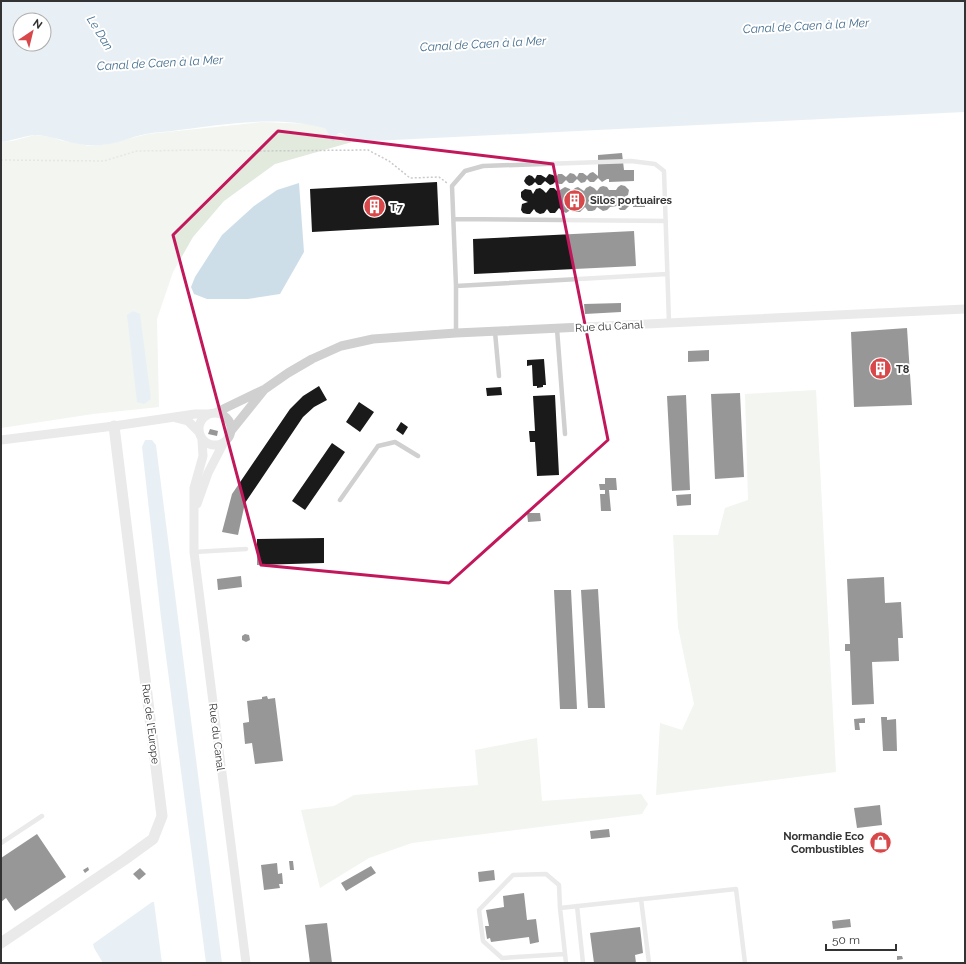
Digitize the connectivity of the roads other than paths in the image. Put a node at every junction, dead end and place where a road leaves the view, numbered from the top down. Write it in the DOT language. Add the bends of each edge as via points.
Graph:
graph roads {
  1 [pos="454,219"];
  2 [pos="666,221"];
  3 [pos="667,274"];
  4 [pos="456,286"];
  5 [pos="965,309"];
  6 [pos="669,323"];
  7 [pos="557,329"];
  8 [pos="495,332"];
  9 [pos="456,333"];
  10 [pos="499,376"];
  11 [pos="265,389"];
  12 [pos="212,413"];
  13 [pos="173,418"];
  14 [pos="114,426"];
  15 [pos="198,430"];
  16 [pos="231,430"];
  17 [pos="565,434"];
  18 [pos="1,440"];
  19 [pos="202,440"];
  20 [pos="222,444"];
  21 [pos="418,456"];
  22 [pos="340,500"];
  23 [pos="194,511"];
  24 [pos="246,549"];
  25 [pos="194,552"];
  26 [pos="42,816"];
  27 [pos="1,843"];
  28 [pos="641,899"];
  29 [pos="577,906"];
  30 [pos="560,908"];
  31 [pos="1,943"];
  32 [pos="565,954"];
  33 [pos="246,963"];
  34 [pos="566,963"];
  35 [pos="583,963"];
  36 [pos="649,963"];
  37 [pos="745,963"];
  1 -- 2 [label="lane"];
  1 -- 2 [label="lane" via="452,186 465,171 483,166 632,161 655,164 664,171"];
  1 -- 4 [label="lane"];
  2 -- 3 [label="lane"];
  3 -- 4 [label="lane"];
  3 -- 6 [label="lane"];
  4 -- 9 [label="lane"];
  5 -- 6 [label="street, Rue du Canal"];
  6 -- 7 [label="street, Rue du Canal"];
  7 -- 8 [label="street, Rue du Canal"];
  7 -- 17 [label="lane"];
  8 -- 9 [label="street, Rue du Canal"];
  8 -- 10 [label="lane"];
  9 -- 11 [label="street, Rue du Canal" via="373,339 341,346 312,359"];
  11 -- 12 [label="street, Rue du Canal"];
  11 -- 16 [label="street, Rue du Canal"];
  12 -- 13 [label="street"];
  12 -- 15 [label="street, Rue du Canal" via="201,420"];
  12 -- 16 [label="street" via="225,416"];
  13 -- 14 [label="street"];
  13 -- 15 [label="street" via="188,421"];
  14 -- 18 [label="street"];
  14 -- 31 [label="street, Rue de l'Europe" via="162,816 153,839"];
  15 -- 19 [label="street, Rue du Canal"];
  16 -- 20 [label="street, Rue du Canal" via="227,440"];
  19 -- 20 [label="street" via="212,445"];
  19 -- 23 [label="street, Rue du Canal" via="203,456 194,488"];
  20 -- 23 [label="street, Rue du Canal"];
  21 -- 22 [label="lane" via="395,442 378,446"];
  23 -- 25 [label="street, Rue du Canal"];
  24 -- 25 [label="lane"];
  25 -- 33 [label="street, Rue du Canal"];
  26 -- 27 [label="lane"];
  28 -- 29 [label="lane"];
  28 -- 36 [label="lane"];
  28 -- 37 [label="lane" via="736,888"];
  29 -- 30 [label="lane"];
  29 -- 35 [label="lane"];
  30 -- 32 [label="lane"];
  30 -- 32 [label="lane" via="559,885 546,874 513,875 479,910 483,941 502,958"];
  32 -- 34 [label="lane"];
}
